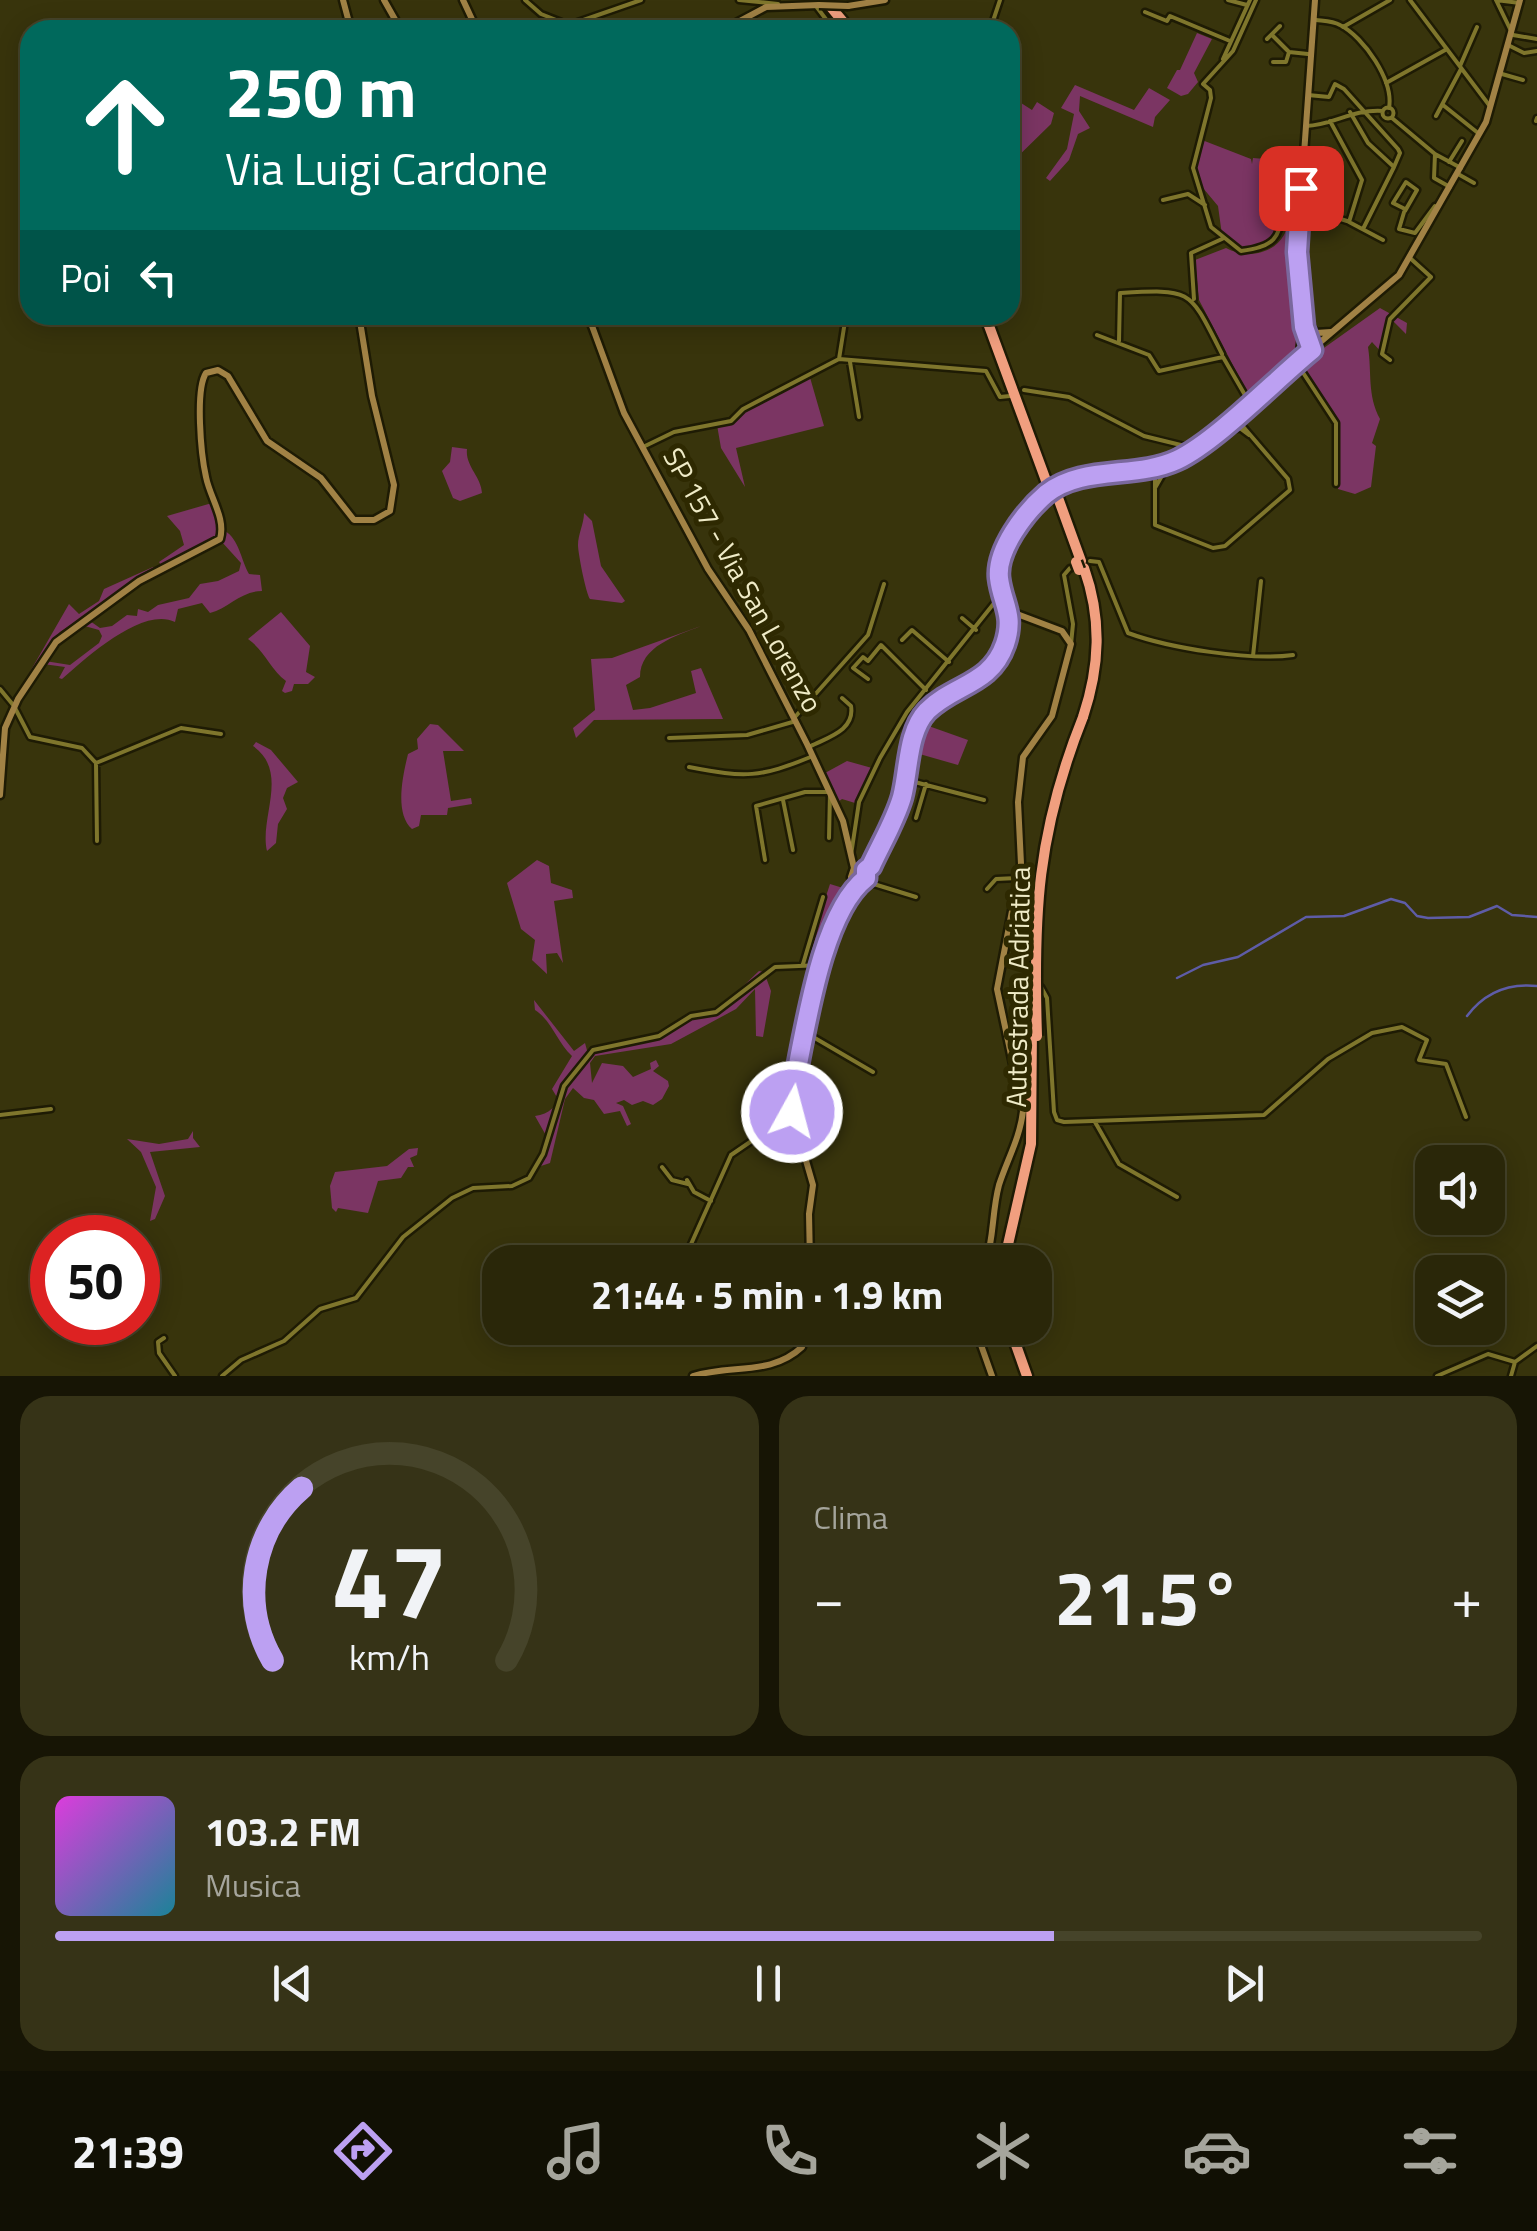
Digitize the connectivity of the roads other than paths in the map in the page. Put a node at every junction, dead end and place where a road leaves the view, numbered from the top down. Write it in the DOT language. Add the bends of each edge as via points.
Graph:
graph roads {
  1 [pos="525,0"];
  2 [pos="641,0"];
  3 [pos="742,0"];
  4 [pos="885,0"];
  5 [pos="1228,0"];
  6 [pos="1315,0"];
  7 [pos="1373,0"];
  8 [pos="1390,0"];
  9 [pos="1410,0"];
  10 [pos="1496,0"];
  11 [pos="823,2"];
  12 [pos="1251,2"];
  13 [pos="1520,2"];
  14 [pos="782,4"];
  15 [pos="1377,8"];
  16 [pos="1145,12"];
  17 [pos="555,20"];
  18 [pos="583,20"];
  19 [pos="741,20"];
  20 [pos="843,20"];
  21 [pos="1314,20"];
  22 [pos="1280,26"];
  23 [pos="1343,27"];
  24 [pos="1477,27"];
  25 [pos="1513,35"];
  26 [pos="1537,39"];
  27 [pos="1230,41"];
  28 [pos="1510,46"];
  29 [pos="1447,49"];
  30 [pos="1229,51"];
  31 [pos="1537,51"];
  32 [pos="1289,52"];
  33 [pos="1311,54"];
  34 [pos="1273,62"];
  35 [pos="1460,68"];
  36 [pos="1502,74"];
  37 [pos="1524,80"];
  38 [pos="1385,83"];
  39 [pos="1308,95"];
  40 [pos="1443,105"];
  41 [pos="1390,108"];
  42 [pos="1492,108"];
  43 [pos="1366,110"];
  44 [pos="1383,111"];
  45 [pos="1350,112"];
  46 [pos="1436,116"];
  47 [pos="1392,118"];
  48 [pos="1330,121"];
  49 [pos="1305,126"];
  50 [pos="1480,134"];
  51 [pos="1462,142"];
  52 [pos="1434,154"];
  53 [pos="1449,162"];
  54 [pos="1394,167"];
  55 [pos="1459,171"];
  56 [pos="1474,182"];
  57 [pos="1450,187"];
  58 [pos="1301,188"];
  59 [pos="1164,200"];
  60 [pos="1206,205"];
  61 [pos="1300,206"];
  62 [pos="1439,207"];
  63 [pos="1405,211"];
  64 [pos="1350,222"];
  65 [pos="1362,230"];
  66 [pos="1222,239"];
  67 [pos="1382,240"];
  68 [pos="1410,258"];
  69 [pos="1194,301"];
  70 [pos="1304,324"];
  71 [pos="360,325"];
  72 [pos="591,325"];
  73 [pos="845,325"];
  74 [pos="992,325"];
  75 [pos="1334,331"];
  76 [pos="1096,335"];
  77 [pos="1304,339"];
  78 [pos="1119,341"];
  79 [pos="1312,350"];
  80 [pos="1223,356"];
  81 [pos="840,359"];
  82 [pos="1390,360"];
  83 [pos="850,362"];
  84 [pos="1297,362"];
  85 [pos="1024,390"];
  86 [pos="1010,396"];
  87 [pos="1250,403"];
  88 [pos="859,417"];
  89 [pos="1232,418"];
  90 [pos="1237,428"];
  91 [pos="1253,437"];
  92 [pos="643,447"];
  93 [pos="1195,449"];
  94 [pos="1172,462"];
  95 [pos="1156,467"];
  96 [pos="1146,470"];
  97 [pos="1155,484"];
  98 [pos="1336,484"];
  99 [pos="1080,565"];
  100 [pos="1261,581"];
  101 [pos="884,584"];
  102 [pos="1003,592"];
  103 [pos="1009,611"];
  104 [pos="962,618"];
  105 [pos="1074,624"];
  106 [pos="976,630"];
  107 [pos="1066,634"];
  108 [pos="902,640"];
  109 [pos="1071,644"];
  110 [pos="1292,655"];
  111 [pos="1253,656"];
  112 [pos="950,662"];
  113 [pos="868,679"];
  114 [pos="0,689"];
  115 [pos="926,690"];
  116 [pos="842,698"];
  117 [pos="788,704"];
  118 [pos="801,705"];
  119 [pos="14,706"];
  120 [pos="795,719"];
  121 [pos="221,734"];
  122 [pos="668,738"];
  123 [pos="809,747"];
  124 [pos="813,756"];
  125 [pos="96,763"];
  126 [pos="688,766"];
  127 [pos="906,780"];
  128 [pos="926,784"];
  129 [pos="830,792"];
  130 [pos="0,795"];
  131 [pos="783,800"];
  132 [pos="984,800"];
  133 [pos="855,817"];
  134 [pos="842,818"];
  135 [pos="916,818"];
  136 [pos="829,838"];
  137 [pos="97,841"];
  138 [pos="793,850"];
  139 [pos="850,856"];
  140 [pos="765,860"];
  141 [pos="854,868"];
  142 [pos="866,870"];
  143 [pos="1019,878"];
  144 [pos="860,882"];
  145 [pos="987,889"];
  146 [pos="916,896"];
  147 [pos="822,897"];
  148 [pos="803,964"];
  149 [pos="823,965"];
  150 [pos="1027,988"];
  151 [pos="1041,988"];
  152 [pos="806,1033"];
  153 [pos="799,1061"];
  154 [pos="874,1072"];
  155 [pos="1019,1080"];
  156 [pos="51,1109"];
  157 [pos="0,1116"];
  158 [pos="1466,1117"];
  159 [pos="1095,1122"];
  160 [pos="662,1167"];
  161 [pos="1176,1197"];
  162 [pos="711,1201"];
  163 [pos="691,1245"];
  164 [pos="810,1245"];
  165 [pos="991,1245"];
  166 [pos="1011,1245"];
  167 [pos="164,1338"];
  168 [pos="802,1345"];
  169 [pos="981,1345"];
  170 [pos="1014,1345"];
  171 [pos="1537,1346"];
  172 [pos="1514,1362"];
  173 [pos="175,1376"];
  174 [pos="222,1376"];
  175 [pos="693,1376"];
  176 [pos="992,1376"];
  177 [pos="1024,1376"];
  178 [pos="1437,1376"];
  179 [pos="1511,1376"];
  1 -- 17 [label="street"];
  2 -- 18 [label="street"];
  3 -- 14 [label="street"];
  4 -- 11 [label="main road, bridge"];
  5 -- 12 [label="street"];
  6 -- 21 [label="main road"];
  7 -- 15 [label="street"];
  8 -- 15 [label="street"];
  9 -- 29 [label="street"];
  10 -- 13 [label="street"];
  10 -- 25 [label="street"];
  11 -- 14 [label="main road"];
  11 -- 20 [label="highway"];
  12 -- 27 [label="street"];
  12 -- 30 [label="street"];
  13 -- 25 [label="main road"];
  14 -- 19 [label="main road"];
  15 -- 23 [label="street"];
  16 -- 27 [label="street"];
  21 -- 23 [label="street"];
  21 -- 33 [label="main road"];
  22 -- 32 [label="street" via="1269,37"];
  23 -- 38 [label="street"];
  24 -- 35 [label="street"];
  25 -- 26 [label="street"];
  25 -- 28 [label="main road"];
  27 -- 30 [label="street"];
  28 -- 31 [label="street" via="1524,54"];
  28 -- 36 [label="main road"];
  29 -- 35 [label="street"];
  29 -- 38 [label="street"];
  30 -- 60 [label="street" via="1203,84 1210,98 1192,164"];
  32 -- 33 [label="street"];
  32 -- 34 [label="street" via="1286,62"];
  33 -- 39 [label="main road"];
  35 -- 40 [label="street"];
  35 -- 42 [label="street"];
  36 -- 37 [label="street"];
  36 -- 42 [label="main road"];
  38 -- 41 [label="street"];
  39 -- 43 [label="street" via="1329,96 1336,83"];
  39 -- 49 [label="main road"];
  40 -- 46 [label="street"];
  40 -- 50 [label="street"];
  41 -- 44 [label="street"];
  41 -- 47 [label="street"];
  42 -- 50 [label="main road"];
  43 -- 44 [label="street"];
  43 -- 45 [label="street"];
  43 -- 54 [label="street" via="1400,152"];
  44 -- 47 [label="street"];
  45 -- 48 [label="street"];
  45 -- 54 [label="street" via="1368,143"];
  47 -- 52 [label="street"];
  48 -- 49 [label="street"];
  48 -- 64 [label="street" via="1362,180"];
  49 -- 58 [label="main road"];
  50 -- 55 [label="main road"];
  51 -- 53 [label="street"];
  52 -- 53 [label="street"];
  52 -- 57 [label="street" via="1434,178"];
  53 -- 55 [label="street"];
  54 -- 65 [label="street"];
  55 -- 56 [label="street"];
  55 -- 57 [label="main road"];
  57 -- 62 [label="main road"];
  58 -- 61 [label="main road"];
  58 -- 66 [label="street" via="1292,187 1279,235 1266,246 1241,252"];
  59 -- 60 [label="street" via="1188,194"];
  60 -- 66 [label="street"];
  61 -- 64 [label="street"];
  61 -- 70 [label="main road"];
  62 -- 63 [label="street" via="1432,206 1410,235 1398,227"];
  62 -- 68 [label="main road"];
  63 -- 63 [label="street" via="1394,203 1406,182 1417,190"];
  64 -- 65 [label="street"];
  65 -- 67 [label="street"];
  66 -- 69 [label="street" via="1190,253"];
  68 -- 75 [label="main road" via="1387,288"];
  68 -- 82 [label="street" via="1432,277 1390,318 1382,354"];
  69 -- 78 [label="street" via="1174,292 1120,293"];
  69 -- 80 [label="street"];
  70 -- 75 [label="main road" via="1320,334"];
  70 -- 77 [label="main road"];
  70 -- 79 [label="main road"];
  71 -- 119 [label="main road" via="394,485 390,511 354,520 321,478 272,447 228,376 206,372 200,390 205,474 220,539 140,581 72,628"];
  72 -- 92 [label="main road, SP 157 - Via San Lorenzo"];
  73 -- 81 [label="street"];
  74 -- 99 [label="highway, Autostrada Adriatica"];
  75 -- 79 [label="main road"];
  76 -- 78 [label="street"];
  77 -- 79 [label="main road"];
  77 -- 84 [label="main road"];
  78 -- 80 [label="street" via="1149,355 1159,371"];
  79 -- 84 [label="main road"];
  80 -- 87 [label="street"];
  81 -- 83 [label="street"];
  81 -- 92 [label="street" via="731,421 674,432"];
  83 -- 86 [label="street" via="986,371 1000,397"];
  83 -- 88 [label="street"];
  84 -- 87 [label="main road"];
  84 -- 98 [label="street" via="1336,423"];
  85 -- 93 [label="street" via="1068,397 1144,436"];
  87 -- 89 [label="main road"];
  89 -- 90 [label="street"];
  89 -- 91 [label="street"];
  89 -- 93 [label="main road"];
  90 -- 91 [label="street"];
  90 -- 93 [label="street"];
  91 -- 97 [label="street" via="1290,490 1225,546 1213,548 1155,525"];
  92 -- 117 [label="main road, SP 157 - Via San Lorenzo"];
  93 -- 94 [label="main road"];
  94 -- 95 [label="main road"];
  94 -- 97 [label="street"];
  95 -- 96 [label="main road"];
  95 -- 97 [label="street"];
  96 -- 97 [label="street"];
  96 -- 102 [label="main road" via="1087,478 1046,494 1004,550"];
  99 -- 105 [label="street" via="1064,581"];
  99 -- 111 [label="street" via="1099,562 1128,634"];
  99 -- 166 [label="highway, Autostrada Adriatica, bridge" via="1096,612 1096,672 1058,782 1039,872 1037,1145"];
  100 -- 111 [label="street"];
  101 -- 118 [label="street" via="868,635"];
  102 -- 103 [label="main road"];
  102 -- 106 [label="street"];
  103 -- 107 [label="main road"];
  103 -- 127 [label="main road" via="1006,642 992,670 925,713"];
  104 -- 106 [label="street"];
  105 -- 107 [label="street"];
  105 -- 109 [label="street"];
  106 -- 112 [label="street"];
  107 -- 109 [label="main road"];
  108 -- 112 [label="street" via="912,630"];
  109 -- 143 [label="main road" via="1052,716 1023,757"];
  110 -- 111 [label="street"];
  112 -- 115 [label="street"];
  113 -- 115 [label="street" via="852,668 882,645"];
  114 -- 119 [label="street"];
  115 -- 133 [label="street" via="880,758"];
  116 -- 123 [label="street" via="852,712 847,726"];
  117 -- 118 [label="street"];
  117 -- 120 [label="main road, SP 157 - Via San Lorenzo"];
  118 -- 120 [label="street"];
  119 -- 125 [label="street" via="30,738 82,748"];
  119 -- 130 [label="main road" via="5,728"];
  120 -- 122 [label="street" via="748,735"];
  120 -- 123 [label="main road, SP 157 - Via San Lorenzo"];
  121 -- 125 [label="street" via="182,728"];
  123 -- 124 [label="main road, SP 157 - Via San Lorenzo"];
  124 -- 126 [label="street" via="767,774"];
  124 -- 129 [label="main road, SP 157 - Via San Lorenzo"];
  125 -- 137 [label="street"];
  127 -- 128 [label="street"];
  127 -- 142 [label="main road"];
  128 -- 132 [label="street"];
  128 -- 135 [label="street"];
  129 -- 131 [label="street"];
  129 -- 134 [label="main road, SP 157 - Via San Lorenzo"];
  129 -- 136 [label="street"];
  131 -- 138 [label="street"];
  131 -- 140 [label="street" via="756,806"];
  133 -- 134 [label="street"];
  133 -- 139 [label="street"];
  134 -- 139 [label="main road, SP 157 - Via San Lorenzo"];
  139 -- 141 [label="main road, SP 157 - Via San Lorenzo"];
  141 -- 142 [label="main road"];
  141 -- 144 [label="main road, SP 157 - Via San Lorenzo" via="851,876"];
  142 -- 144 [label="main road"];
  143 -- 145 [label="street" via="996,878"];
  143 -- 155 [label="main road" via="997,989"];
  144 -- 146 [label="street"];
  144 -- 149 [label="main road" via="838,915"];
  147 -- 148 [label="street"];
  148 -- 149 [label="street"];
  148 -- 174 [label="street" via="775,967 716,1012 691,1016 670,1032 593,1050 564,1086 529,1178 452,1198 403,1237 356,1298 320,1309 289,1338"];
  149 -- 152 [label="main road"];
  150 -- 155 [label="street"];
  151 -- 159 [label="street" via="1054,1112 1064,1122"];
  152 -- 153 [label="main road"];
  152 -- 154 [label="street"];
  153 -- 162 [label="street" via="754,1140 732,1155"];
  153 -- 164 [label="main road" via="792,1105 814,1184"];
  155 -- 165 [label="main road" via="1020,1130 1000,1182"];
  156 -- 157 [label="street"];
  158 -- 159 [label="street" via="1446,1064 1419,1060 1427,1040 1402,1027 1372,1033 1339,1052 1264,1116"];
  159 -- 161 [label="street" via="1118,1164"];
  160 -- 162 [label="street"];
  162 -- 163 [label="street"];
  167 -- 173 [label="street" via="159,1353"];
  168 -- 175 [label="main road" via="779,1365 752,1374"];
  169 -- 176 [label="main road"];
  170 -- 177 [label="highway"];
  171 -- 172 [label="street"];
  172 -- 178 [label="street" via="1488,1354"];
  172 -- 179 [label="street"];
}
